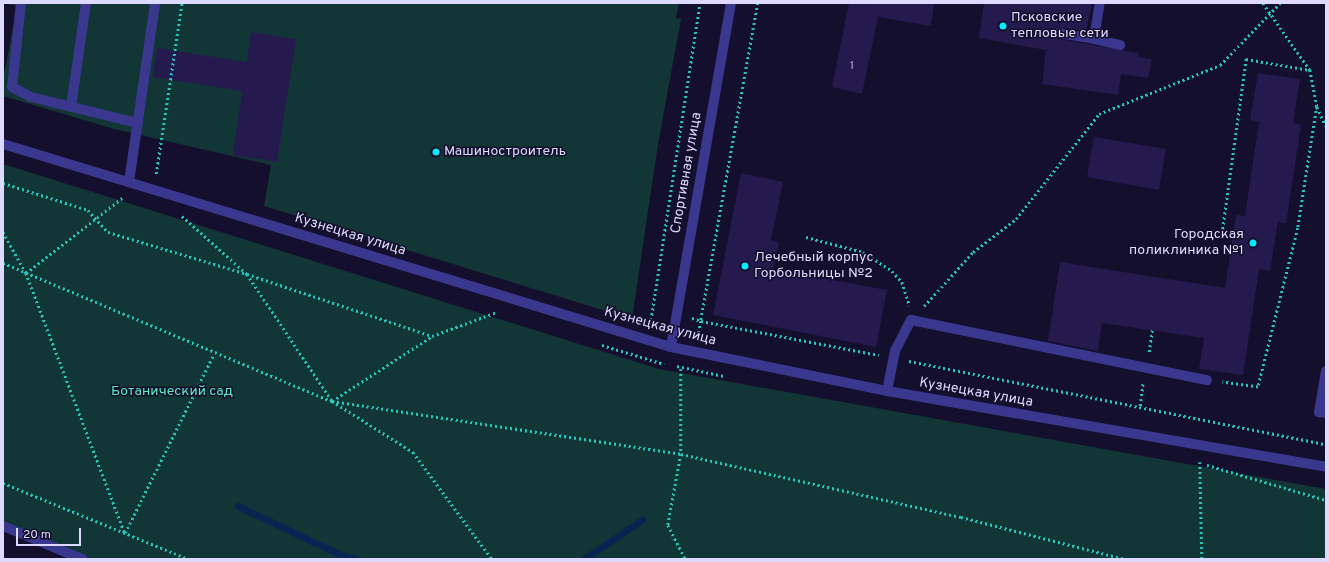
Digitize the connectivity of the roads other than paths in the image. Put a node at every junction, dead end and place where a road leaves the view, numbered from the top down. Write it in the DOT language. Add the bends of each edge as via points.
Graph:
graph roads {
  1 [pos="21,3"];
  2 [pos="86,3"];
  3 [pos="155,3"];
  4 [pos="731,3"];
  5 [pos="1100,3"];
  6 [pos="1058,33"];
  7 [pos="1094,39"];
  8 [pos="1120,45"];
  9 [pos="71,107"];
  10 [pos="138,123"];
  11 [pos="3,144"];
  12 [pos="129,182"];
  13 [pos="671,347"];
  14 [pos="1326,371"];
  15 [pos="1207,380"];
  16 [pos="887,391"];
  17 [pos="1326,413"];
  18 [pos="1326,467"];
  19 [pos="3,526"];
  20 [pos="82,559"];
  1 -- 9 [label="street" via="12,87 31,97"];
  2 -- 9 [label="street"];
  3 -- 10 [label="street"];
  4 -- 13 [label="street, Спортивная улица"];
  5 -- 7 [label="street"];
  6 -- 7 [label="street"];
  7 -- 8 [label="street"];
  9 -- 10 [label="street"];
  10 -- 12 [label="street"];
  11 -- 12 [label="street, Кузнецкая улица"];
  12 -- 13 [label="street, Кузнецкая улица"];
  13 -- 16 [label="street, Кузнецкая улица"];
  14 -- 17 [label="street" via="1319,412"];
  15 -- 16 [label="street" via="911,320 895,351"];
  16 -- 18 [label="street, Кузнецкая улица"];
  19 -- 20 [label="street"];
}
